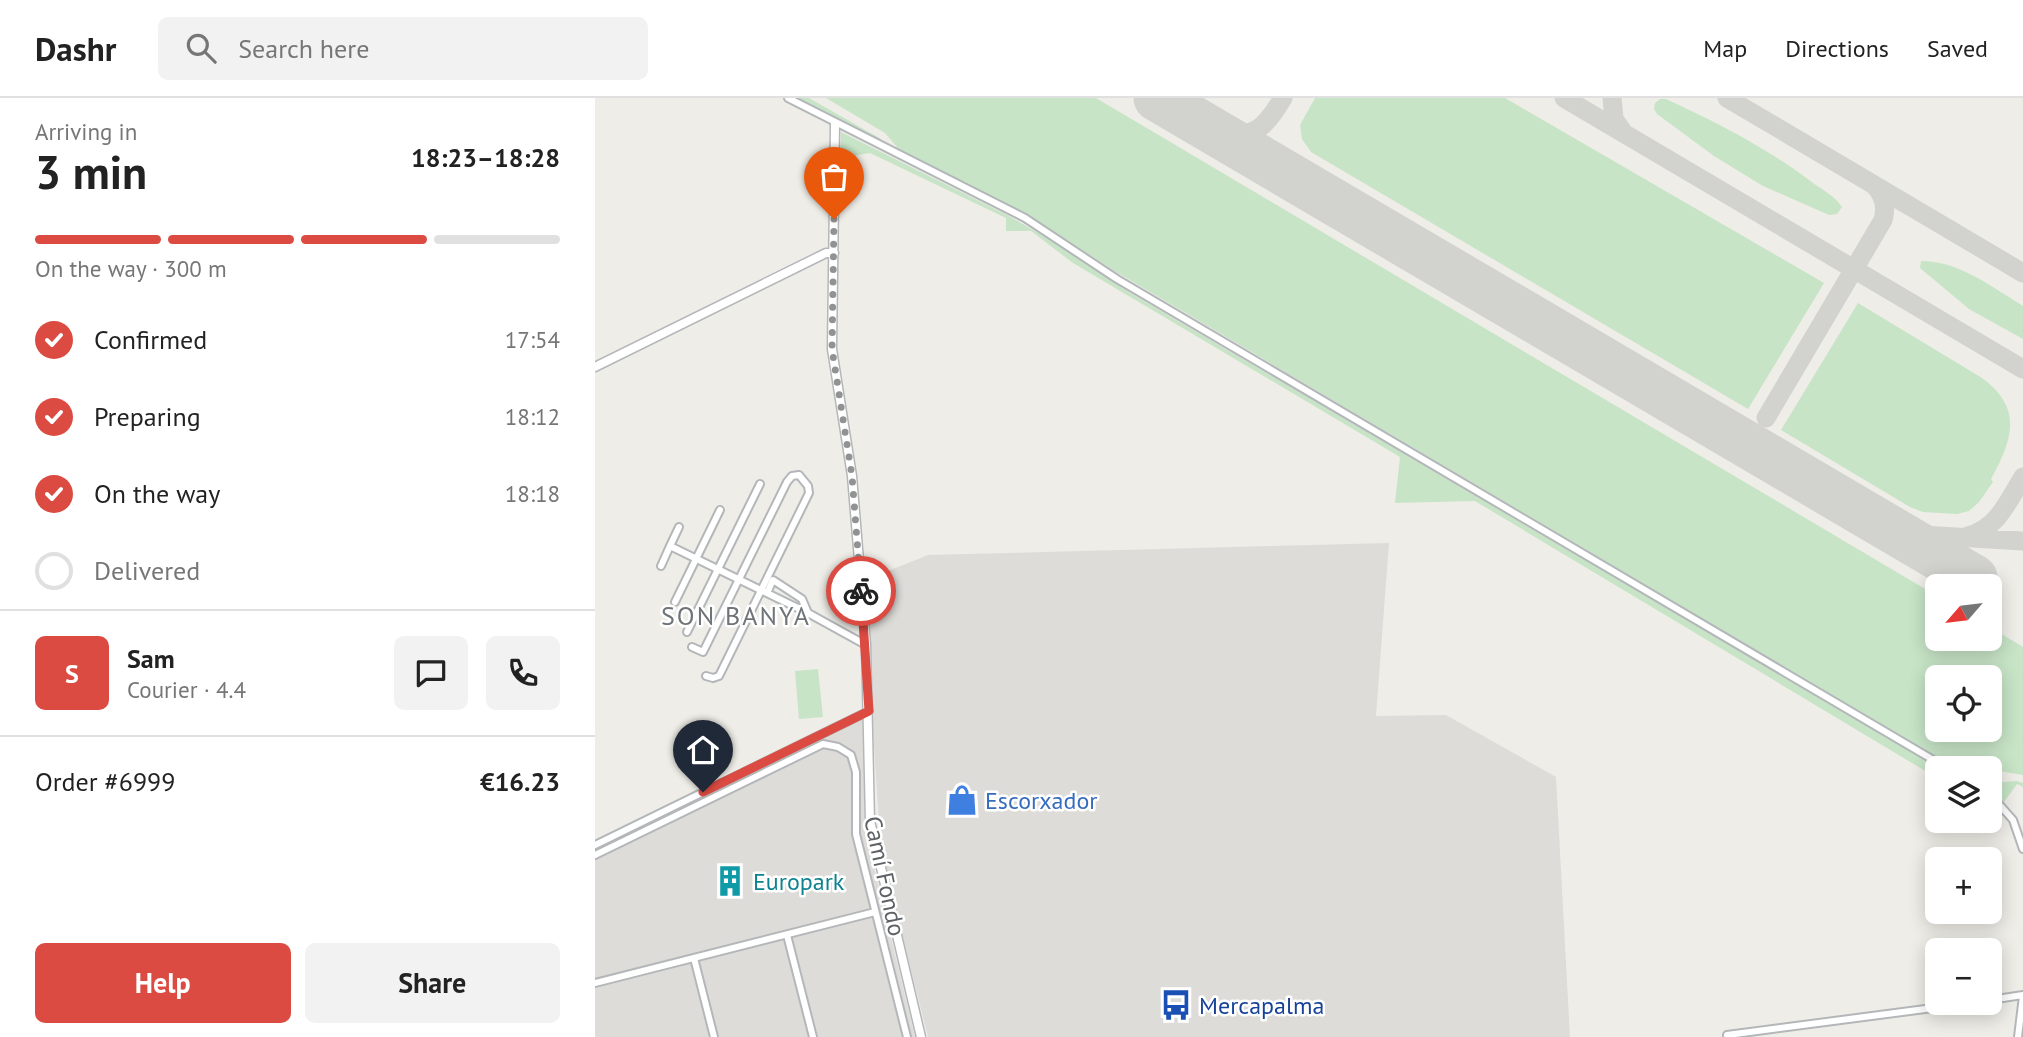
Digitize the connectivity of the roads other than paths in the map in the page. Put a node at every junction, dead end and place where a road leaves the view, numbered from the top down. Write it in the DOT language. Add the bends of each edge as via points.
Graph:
graph roads {
  1 [pos="788,98"];
  2 [pos="835,124"];
  3 [pos="834,253"];
  4 [pos="595,366"];
  5 [pos="759,484"];
  6 [pos="720,510"];
  7 [pos="679,527"];
  8 [pos="670,546"];
  9 [pos="697,559"];
  10 [pos="661,566"];
  11 [pos="718,569"];
  12 [pos="739,579"];
  13 [pos="764,591"];
  14 [pos="675,602"];
  15 [pos="809,613"];
  16 [pos="687,632"];
  17 [pos="866,645"];
  18 [pos="692,647"];
  19 [pos="706,676"];
  20 [pos="869,711"];
  21 [pos="1927,756"];
  22 [pos="2002,806"];
  23 [pos="595,845"];
  24 [pos="2023,849"];
  25 [pos="595,855"];
  26 [pos="876,912"];
  27 [pos="787,935"];
  28 [pos="694,958"];
  29 [pos="595,983"];
  30 [pos="2023,996"];
  31 [pos="2002,999"];
  32 [pos="1925,1009"];
  33 [pos="1727,1035"];
  34 [pos="714,1037"];
  35 [pos="813,1037"];
  36 [pos="907,1037"];
  37 [pos="921,1037"];
  38 [pos="2018,1037"];
  1 -- 2 [label="street"];
  2 -- 3 [label="street, Camí Fondo"];
  2 -- 21 [label="street" via="1025,218 1117,279"];
  3 -- 4 [label="street"];
  3 -- 17 [label="street, Camí Fondo" via="832,349 852,476"];
  5 -- 11 [label="street"];
  6 -- 9 [label="street"];
  7 -- 8 [label="street"];
  8 -- 9 [label="street"];
  8 -- 10 [label="street"];
  9 -- 11 [label="street"];
  9 -- 14 [label="street"];
  11 -- 12 [label="street"];
  11 -- 16 [label="street"];
  12 -- 13 [label="street"];
  12 -- 13 [label="street" via="787,482 792,475 799,475 809,494"];
  12 -- 18 [label="street" via="703,652"];
  13 -- 15 [label="street"];
  13 -- 15 [label="street" via="773,580 802,599"];
  13 -- 19 [label="street" via="719,676"];
  15 -- 17 [label="street"];
  17 -- 20 [label="street, Camí Fondo"];
  20 -- 23 [label="street"];
  20 -- 37 [label="street, Camí Fondo" via="870,821"];
  22 -- 24 [label="street" via="2013,820"];
  25 -- 26 [label="street" via="823,744 838,747 851,755 856,772 856,834"];
  26 -- 27 [label="street"];
  26 -- 36 [label="street"];
  27 -- 28 [label="street"];
  27 -- 35 [label="street"];
  28 -- 29 [label="street"];
  28 -- 34 [label="street"];
  30 -- 31 [label="street"];
  30 -- 38 [label="street"];
  32 -- 33 [label="street"];
}
